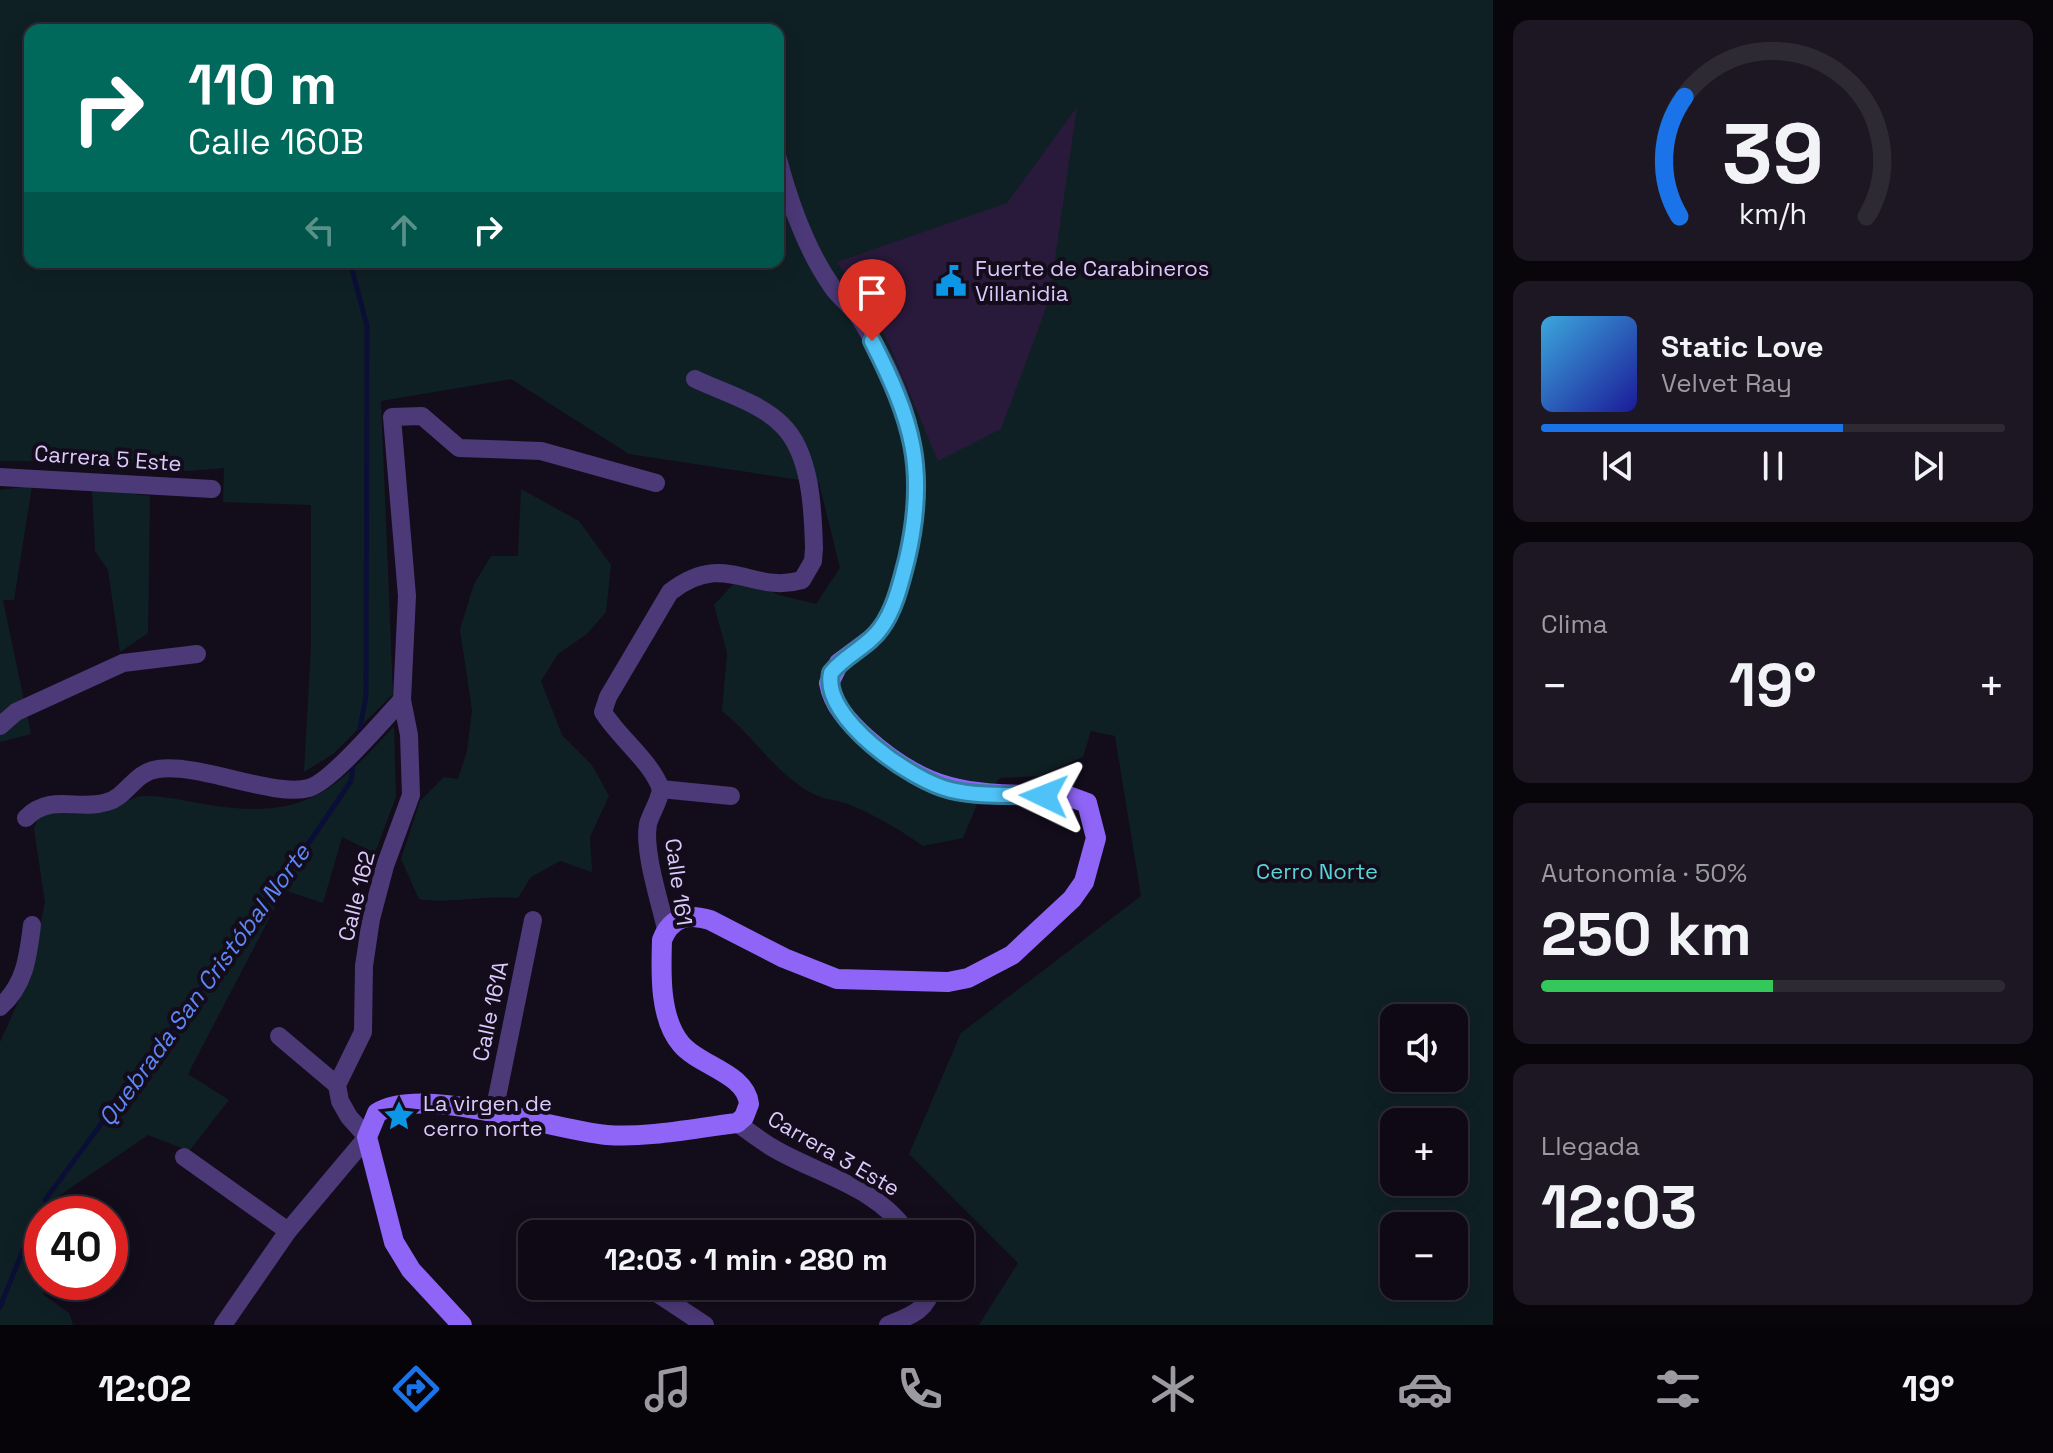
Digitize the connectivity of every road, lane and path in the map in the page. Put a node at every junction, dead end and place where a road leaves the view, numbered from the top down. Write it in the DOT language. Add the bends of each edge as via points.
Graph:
graph roads {
  1 [pos="784,179"];
  2 [pos="695,379"];
  3 [pos="0,477"];
  4 [pos="656,483"];
  5 [pos="212,489"];
  6 [pos="870,640"];
  7 [pos="197,654"];
  8 [pos="402,700"];
  9 [pos="0,726"];
  10 [pos="661,789"];
  11 [pos="731,796"];
  12 [pos="26,818"];
  13 [pos="533,920"];
  14 [pos="32,925"];
  15 [pos="666,929"];
  16 [pos="0,1007"];
  17 [pos="279,1036"];
  18 [pos="337,1085"];
  19 [pos="494,1112"];
  20 [pos="737,1123"];
  21 [pos="367,1137"];
  22 [pos="184,1157"];
  23 [pos="899,1220"];
  24 [pos="288,1231"];
  25 [pos="667,1300"];
  26 [pos="928,1300"];
  27 [pos="223,1325"];
  28 [pos="462,1325"];
  29 [pos="705,1325"];
  30 [pos="888,1325"];
  1 -- 6 [label="street" via="813,252 833,288 860,318 895,387 917,459 914,531 903,576 889,615"];
  2 -- 10 [label="street" via="780,422 793,437 810,505 813,561 802,580 786,585 722,571 685,580 670,592 603,712"];
  3 -- 5 [label="street, Carrera 5 Este"];
  4 -- 8 [label="street, Calle 162" via="541,451 459,448 422,416 392,417 407,596"];
  6 -- 15 [label="street" via="839,663 829,683 835,703 856,729 914,775 970,793 1068,796 1087,803 1094,822 1094,850 1089,872 1072,899 994,967 948,982 837,979 697,916 685,916"];
  7 -- 9 [label="street" via="123,663 16,712"];
  8 -- 12 [label="street" via="335,769 309,788 185,769 153,770 108,802 56,802"];
  8 -- 18 [label="street, Calle 162" via="411,795 371,919 363,1032"];
  10 -- 11 [label="street"];
  10 -- 15 [label="street, Calle 161" via="648,823"];
  13 -- 19 [label="street, Calle 161A"];
  14 -- 16 [label="street" via="18,988"];
  15 -- 20 [label="street, Calle 161" via="661,958 667,1014 694,1056 742,1085 749,1104"];
  17 -- 18 [label="street"];
  18 -- 21 [label="street" via="349,1117"];
  19 -- 20 [label="street, Carrera 3 Este" via="606,1135"];
  19 -- 21 [label="street, Carrera 3 Este" via="401,1103 377,1113"];
  20 -- 23 [label="street, Carrera 3 Este" via="773,1148 872,1199"];
  21 -- 24 [label="street"];
  21 -- 28 [label="street" via="394,1242 411,1270"];
  22 -- 24 [label="street"];
  24 -- 27 [label="street"];
  25 -- 29 [label="street"];
  26 -- 30 [label="street" via="918,1313"];
}
